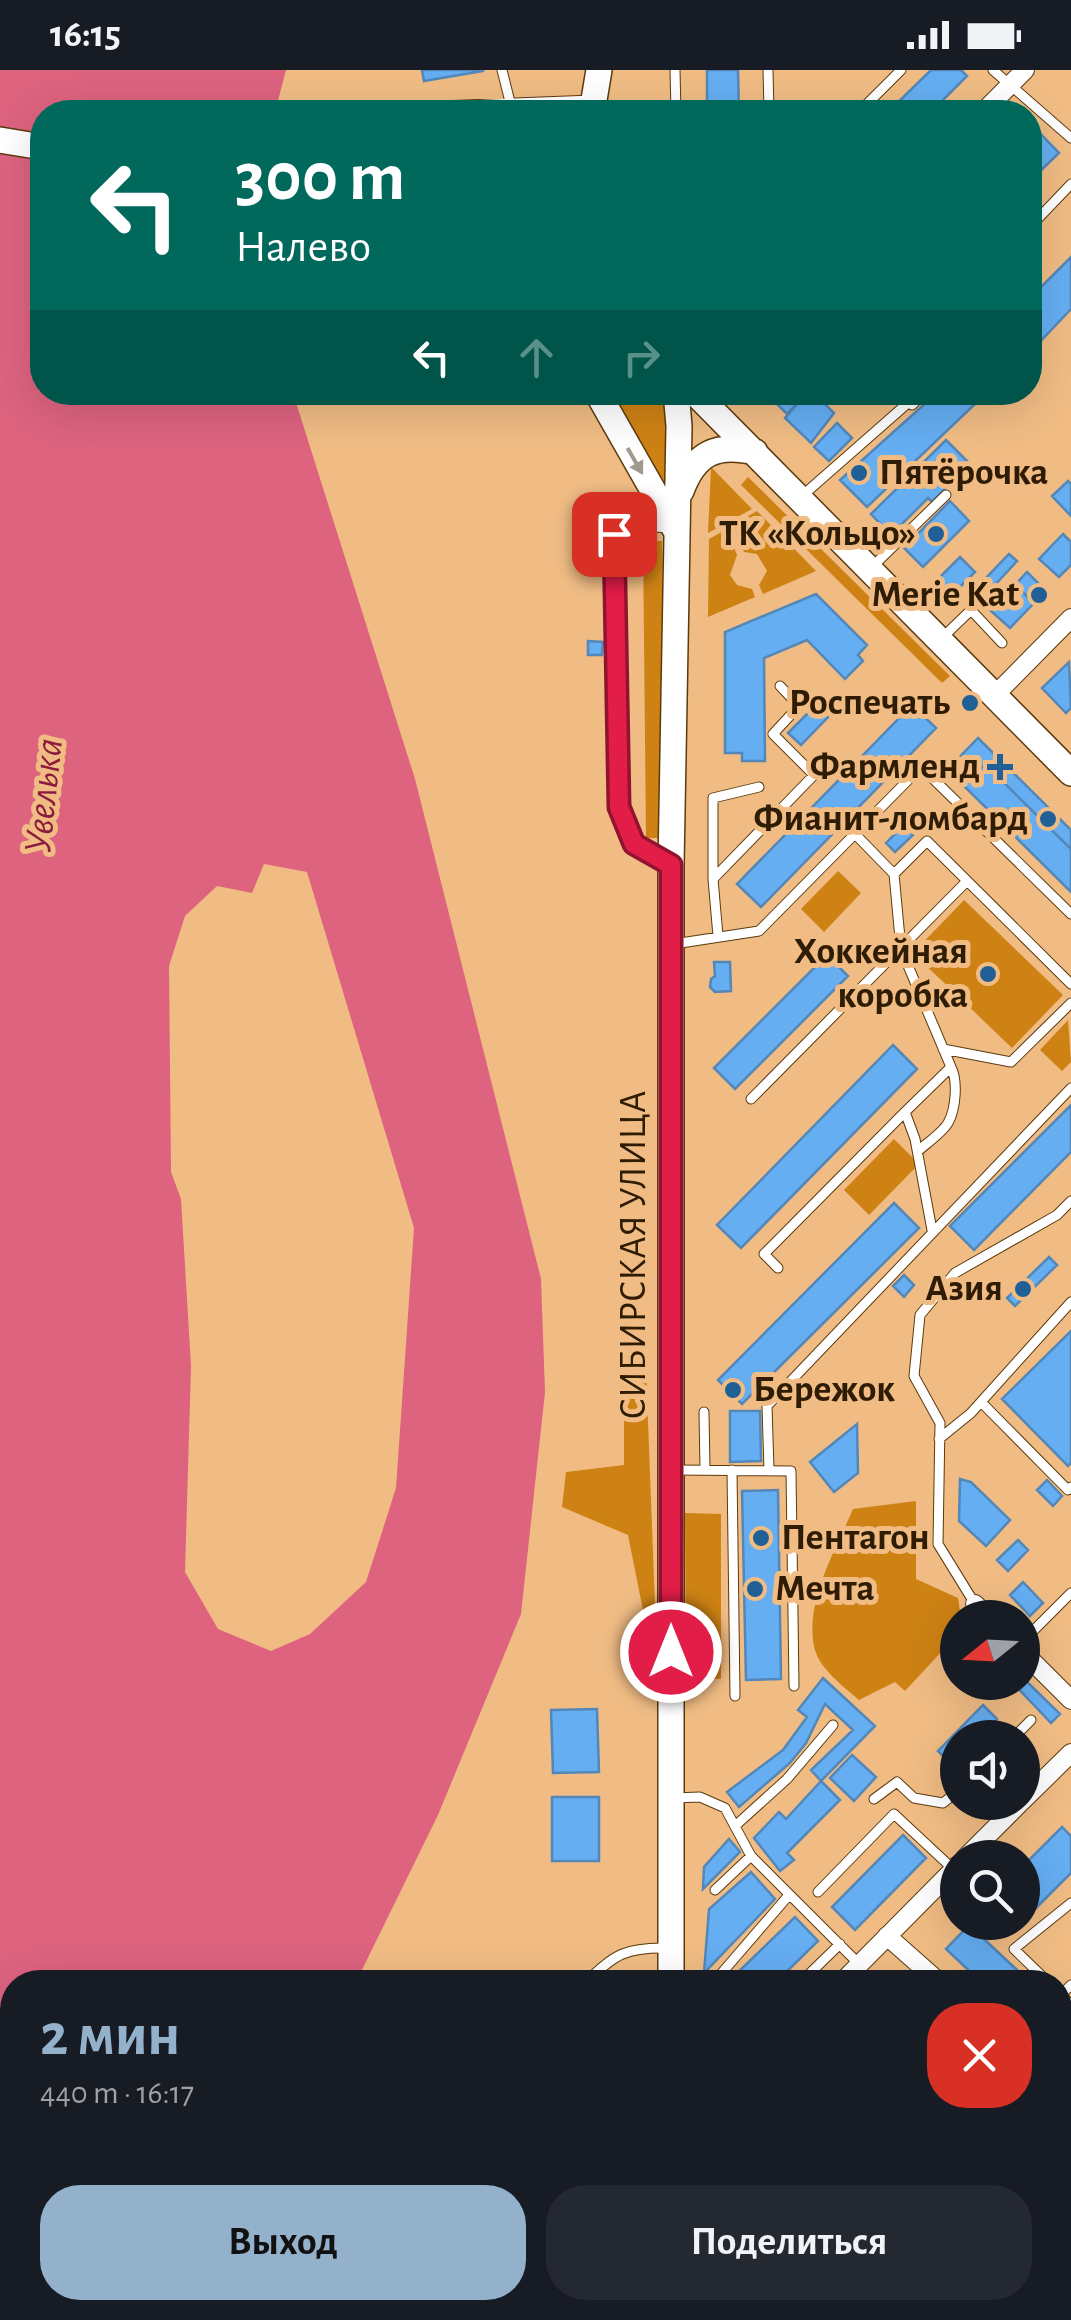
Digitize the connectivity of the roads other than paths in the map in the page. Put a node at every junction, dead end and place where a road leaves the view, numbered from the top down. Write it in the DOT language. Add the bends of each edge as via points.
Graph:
graph roads {
  1 [pos="502,70"];
  2 [pos="599,70"];
  3 [pos="675,70"];
  4 [pos="768,70"];
  5 [pos="901,70"];
  6 [pos="993,70"];
  7 [pos="1025,70"];
  8 [pos="1011,84"];
  9 [pos="510,100"];
  10 [pos="597,100"];
  11 [pos="676,100"];
  12 [pos="769,100"];
  13 [pos="871,100"];
  14 [pos="994,100"];
  15 [pos="1029,100"];
  16 [pos="1042,112"];
  17 [pos="1071,138"];
  18 [pos="0,140"];
  19 [pos="30,146"];
  20 [pos="1071,184"];
  21 [pos="1042,214"];
  22 [pos="604,405"];
  23 [pos="677,405"];
  24 [pos="707,405"];
  25 [pos="717,405"];
  26 [pos="906,405"];
  27 [pos="720,419"];
  28 [pos="755,452"];
  29 [pos="946,494"];
  30 [pos="800,498"];
  31 [pos="677,500"];
  32 [pos="675,528"];
  33 [pos="869,570"];
  34 [pos="1071,618"];
  35 [pos="939,640"];
  36 [pos="1002,644"];
  37 [pos="780,686"];
  38 [pos="994,696"];
  39 [pos="1071,773"];
  40 [pos="759,787"];
  41 [pos="855,834"];
  42 [pos="671,865"];
  43 [pos="894,874"];
  44 [pos="714,879"];
  45 [pos="967,880"];
  46 [pos="1071,914"];
  47 [pos="718,936"];
  48 [pos="672,944"];
  49 [pos="901,949"];
  50 [pos="1071,984"];
  51 [pos="1071,1002"];
  52 [pos="944,1049"];
  53 [pos="951,1067"];
  54 [pos="1071,1088"];
  55 [pos="750,1100"];
  56 [pos="906,1112"];
  57 [pos="918,1151"];
  58 [pos="1071,1201"];
  59 [pos="932,1230"];
  60 [pos="778,1268"];
  61 [pos="1071,1302"];
  62 [pos="981,1402"];
  63 [pos="704,1412"];
  64 [pos="939,1440"];
  65 [pos="671,1470"];
  66 [pos="705,1470"];
  67 [pos="732,1470"];
  68 [pos="769,1470"];
  69 [pos="1071,1487"];
  70 [pos="1071,1593"];
  71 [pos="975,1600"];
  72 [pos="1040,1624"];
  73 [pos="1040,1670"];
  74 [pos="794,1686"];
  75 [pos="735,1696"];
  76 [pos="1071,1700"];
  77 [pos="833,1725"];
  78 [pos="1071,1753"];
  79 [pos="1040,1781"];
  80 [pos="672,1798"];
  81 [pos="874,1798"];
  82 [pos="940,1802"];
  83 [pos="999,1820"];
  84 [pos="735,1826"];
  85 [pos="981,1840"];
  86 [pos="940,1849"];
  87 [pos="751,1856"];
  88 [pos="940,1883"];
  89 [pos="715,1890"];
  90 [pos="818,1892"];
  91 [pos="788,1895"];
  92 [pos="1071,1903"];
  93 [pos="887,1936"];
  94 [pos="840,1944"];
  95 [pos="671,1948"];
  96 [pos="860,1964"];
  97 [pos="598,1970"];
  98 [pos="671,1970"];
  99 [pos="724,1970"];
  100 [pos="814,1970"];
  101 [pos="854,1970"];
  102 [pos="925,1970"];
  103 [pos="1036,1970"];
  1 -- 9 [label="lane"];
  2 -- 10 [label="street"];
  3 -- 11 [label="lane"];
  4 -- 12 [label="lane"];
  5 -- 13 [label="lane"];
  6 -- 8 [label="lane"];
  7 -- 8 [label="street"];
  8 -- 14 [label="street"];
  8 -- 15 [label="lane"];
  16 -- 17 [label="lane"];
  18 -- 19 [label="street"];
  20 -- 21 [label="lane"];
  22 -- 32 [label="street, one-way"];
  23 -- 31 [label="street, СИБИРСКАЯ УЛИЦА"];
  24 -- 27 [label="street"];
  25 -- 27 [label="street"];
  26 -- 30 [label="lane"];
  27 -- 28 [label="street"];
  28 -- 30 [label="street"];
  28 -- 31 [label="street, СИБИРСКАЯ УЛИЦА" via="722,448 707,454 695,462"];
  29 -- 33 [label="lane"];
  30 -- 33 [label="street"];
  31 -- 32 [label="street, СИБИРСКАЯ УЛИЦА"];
  32 -- 42 [label="street, СИБИРСКАЯ УЛИЦА"];
  32 -- 42 [label="lane" via="640,526 614,534 619,807 634,844"];
  33 -- 35 [label="street"];
  34 -- 38 [label="street"];
  35 -- 36 [label="lane" via="971,610"];
  35 -- 38 [label="street"];
  37 -- 44 [label="lane" via="798,706 773,734 814,776"];
  38 -- 39 [label="street"];
  40 -- 44 [label="lane" via="713,798"];
  41 -- 43 [label="lane"];
  41 -- 46 [label="lane" via="921,766"];
  41 -- 47 [label="lane" via="759,931"];
  42 -- 48 [label="street, СИБИРСКАЯ УЛИЦА"];
  43 -- 45 [label="lane" via="927,841"];
  43 -- 49 [label="lane"];
  44 -- 47 [label="lane"];
  45 -- 49 [label="lane"];
  45 -- 50 [label="lane"];
  47 -- 48 [label="lane"];
  48 -- 65 [label="street, СИБИРСКАЯ УЛИЦА"];
  49 -- 52 [label="lane"];
  49 -- 55 [label="lane"];
  51 -- 52 [label="lane" via="1011,1062"];
  52 -- 53 [label="lane"];
  53 -- 56 [label="lane"];
  53 -- 57 [label="lane" via="948,1123"];
  54 -- 59 [label="lane"];
  56 -- 57 [label="lane"];
  56 -- 60 [label="lane" via="764,1254"];
  57 -- 59 [label="lane"];
  58 -- 64 [label="lane" via="955,1273 920,1315 914,1376 940,1423"];
  59 -- 68 [label="lane" via="767,1406"];
  61 -- 62 [label="lane"];
  62 -- 64 [label="lane"];
  62 -- 69 [label="lane"];
  63 -- 66 [label="lane"];
  64 -- 71 [label="lane" via="938,1544"];
  65 -- 66 [label="lane"];
  65 -- 80 [label="street, СИБИРСКАЯ УЛИЦА"];
  66 -- 67 [label="lane"];
  67 -- 68 [label="lane"];
  67 -- 75 [label="lane"];
  68 -- 74 [label="lane" via="791,1471"];
  70 -- 72 [label="lane"];
  73 -- 76 [label="street"];
  77 -- 84 [label="lane"];
  78 -- 79 [label="street"];
  80 -- 84 [label="lane" via="700,1797 725,1808"];
  80 -- 95 [label="street, СИБИРСКАЯ УЛИЦА"];
  81 -- 82 [label="lane" via="896,1782 914,1798"];
  83 -- 85 [label="street"];
  84 -- 87 [label="lane"];
  86 -- 90 [label="lane" via="894,1814"];
  87 -- 89 [label="lane"];
  87 -- 91 [label="lane"];
  88 -- 93 [label="street"];
  91 -- 94 [label="lane"];
  91 -- 99 [label="lane"];
  92 -- 103 [label="lane" via="1014,1949"];
  93 -- 96 [label="street"];
  93 -- 102 [label="street"];
  94 -- 96 [label="lane"];
  94 -- 100 [label="lane"];
  95 -- 97 [label="lane" via="614,1955"];
  95 -- 98 [label="street, СИБИРСКАЯ УЛИЦА"];
  96 -- 101 [label="street"];
}
